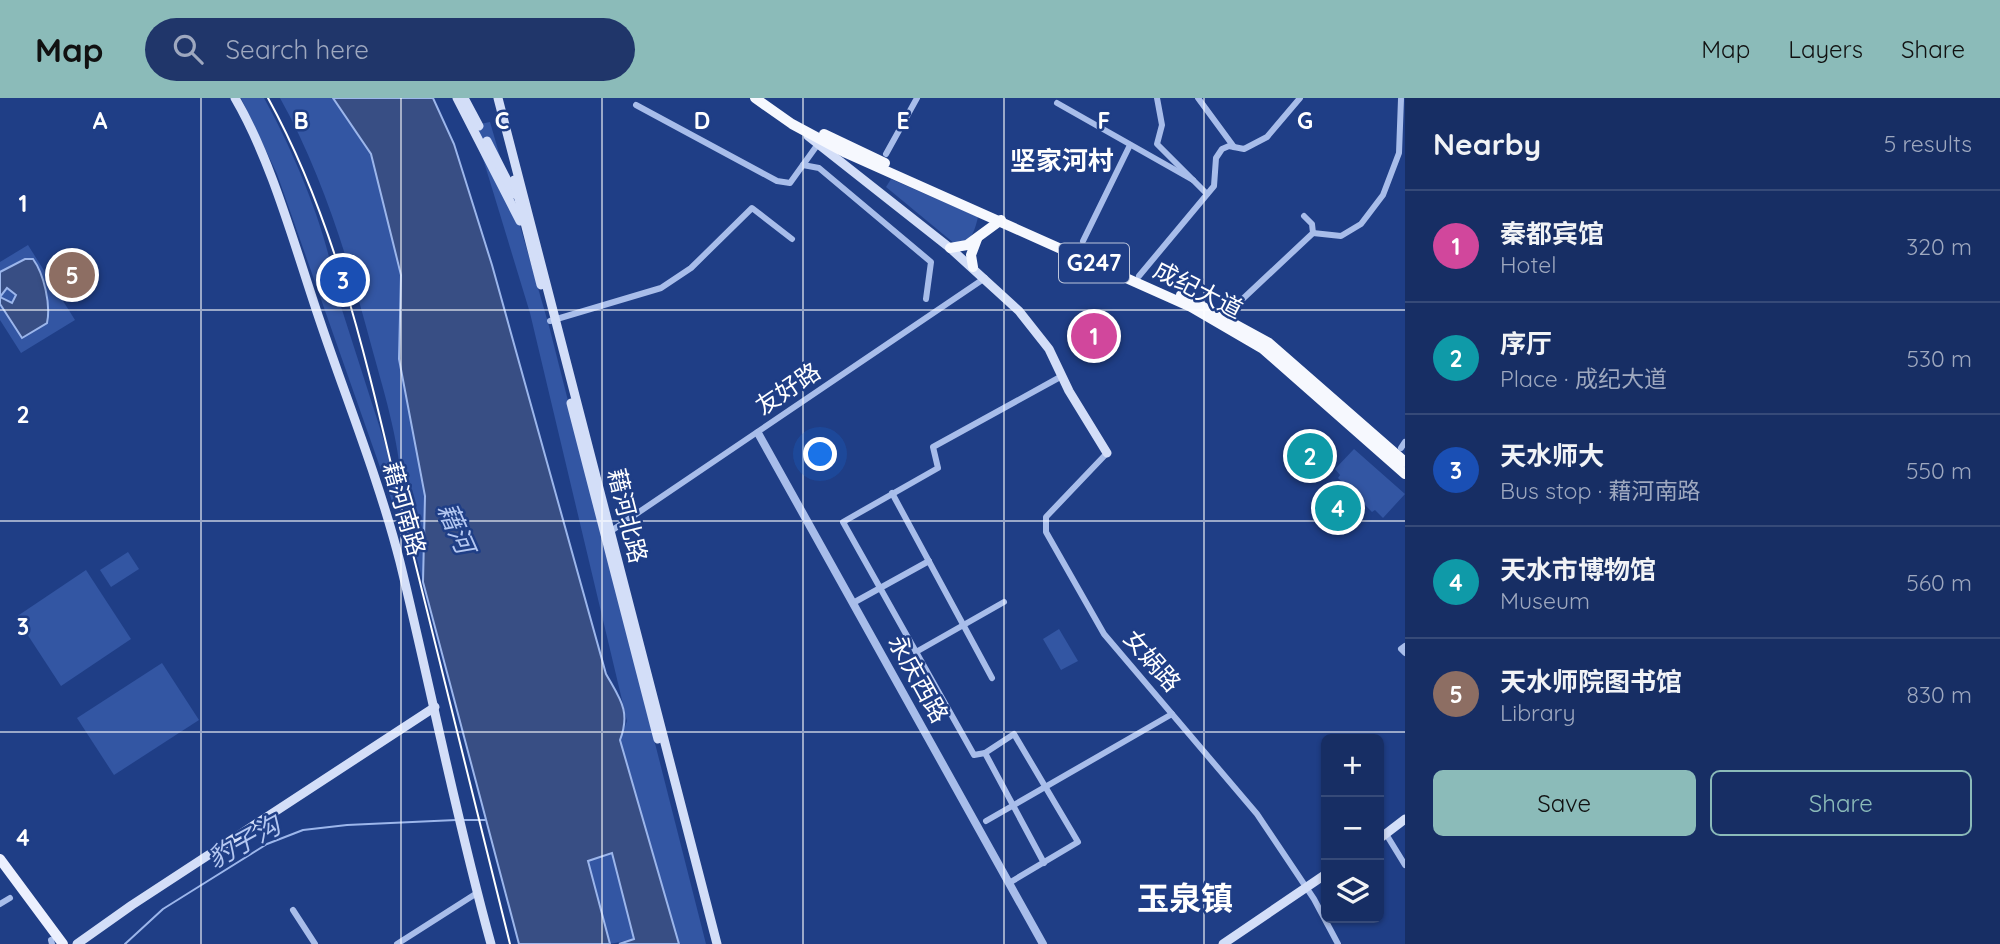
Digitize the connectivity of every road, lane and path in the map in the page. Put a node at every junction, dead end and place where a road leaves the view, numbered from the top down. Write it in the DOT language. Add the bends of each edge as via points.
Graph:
graph roads {
  1 [pos="235,98"];
  2 [pos="457,98"];
  3 [pos="464,98"];
  4 [pos="492,98"];
  5 [pos="498,98"];
  6 [pos="755,98"];
  7 [pos="761,98"];
  8 [pos="917,98"];
  9 [pos="1157,98"];
  10 [pos="1198,98"];
  11 [pos="1300,98"];
  12 [pos="1401,99"];
  13 [pos="1057,103"];
  14 [pos="636,105"];
  15 [pos="777,110"];
  16 [pos="792,124"];
  17 [pos="818,145"];
  18 [pos="1130,145"];
  19 [pos="1234,147"];
  20 [pos="1402,153"];
  21 [pos="886,154"];
  22 [pos="803,166"];
  23 [pos="1193,180"];
  24 [pos="1207,194"];
  25 [pos="520,205"];
  26 [pos="1304,216"];
  27 [pos="1002,220"];
  28 [pos="1313,233"];
  29 [pos="531,235"];
  30 [pos="792,239"];
  31 [pos="977,239"];
  32 [pos="1083,240"];
  33 [pos="950,248"];
  34 [pos="973,267"];
  35 [pos="1139,276"];
  36 [pos="985,278"];
  37 [pos="926,299"];
  38 [pos="1231,309"];
  39 [pos="553,321"];
  40 [pos="1062,376"];
  41 [pos="758,433"];
  42 [pos="1107,453"];
  43 [pos="1405,462"];
  44 [pos="1405,474"];
  45 [pos="892,493"];
  46 [pos="611,531"];
  47 [pos="929,561"];
  48 [pos="880,588"];
  49 [pos="1004,602"];
  50 [pos="853,603"];
  51 [pos="963,625"];
  52 [pos="1405,646"];
  53 [pos="916,652"];
  54 [pos="1405,653"];
  55 [pos="992,677"];
  56 [pos="435,707"];
  57 [pos="1172,714"];
  58 [pos="985,753"];
  59 [pos="1046,788"];
  60 [pos="1013,806"];
  61 [pos="986,821"];
  62 [pos="1403,825"];
  63 [pos="1384,835"];
  64 [pos="1384,839"];
  65 [pos="0,859"];
  66 [pos="1044,863"];
  67 [pos="1405,865"];
  68 [pos="0,870"];
  69 [pos="1321,877"];
  70 [pos="1009,883"];
  71 [pos="1306,887"];
  72 [pos="477,893"];
  73 [pos="10,898"];
  74 [pos="0,904"];
  75 [pos="293,911"];
  76 [pos="53,942"];
  77 [pos="63,944"];
  78 [pos="77,944"];
  79 [pos="315,944"];
  80 [pos="397,944"];
  81 [pos="491,944"];
  82 [pos="711,944"];
  83 [pos="717,944"];
  84 [pos="1043,944"];
  85 [pos="1223,944"];
  86 [pos="1338,944"];
  1 -- 56 [label="main road, 藉河南路" via="270,179 368,455"];
  2 -- 29 [label="main road"];
  3 -- 25 [label="main road"];
  4 -- 25 [label="main road, 藉河北路"];
  5 -- 29 [label="main road, 藉河北路"];
  6 -- 16 [label="highway, 成纪大道 / G247"];
  7 -- 15 [label="highway, 成纪大道 / G247"];
  8 -- 21 [label="street"];
  9 -- 23 [label="street" via="1162,125 1157,145"];
  10 -- 19 [label="street"];
  11 -- 19 [label="street" via="1267,137 1244,149"];
  12 -- 20 [label="street"];
  13 -- 18 [label="street"];
  14 -- 22 [label="street" via="777,181 790,183"];
  15 -- 16 [label="main road"];
  15 -- 35 [label="highway, 成纪大道 / G247"];
  16 -- 17 [label="main road"];
  16 -- 27 [label="highway, 成纪大道 / G247" via="846,153"];
  17 -- 22 [label="street"];
  17 -- 33 [label="main road"];
  18 -- 23 [label="street"];
  18 -- 32 [label="street"];
  19 -- 24 [label="street" via="1222,149 1216,158 1214,186"];
  20 -- 28 [label="street" via="1382,195 1361,224 1341,236"];
  22 -- 37 [label="street" via="819,168 932,262"];
  23 -- 24 [label="street"];
  24 -- 35 [label="street"];
  25 -- 29 [label="main road, 藉河北路"];
  26 -- 28 [label="street"];
  27 -- 31 [label="highway"];
  27 -- 44 [label="highway, 成纪大道 / G247" via="1191,307 1263,348"];
  28 -- 38 [label="street"];
  29 -- 39 [label="main road, 藉河北路"];
  30 -- 39 [label="street" via="752,208 691,268 661,288"];
  31 -- 33 [label="highway"];
  31 -- 34 [label="highway" via="971,255"];
  33 -- 34 [label="main road"];
  34 -- 36 [label="main road"];
  35 -- 43 [label="highway, 成纪大道 / G247" via="1201,303 1269,343"];
  36 -- 40 [label="main road" via="1045,342"];
  36 -- 41 [label="street, 友好路"];
  39 -- 46 [label="main road, 藉河北路"];
  39 -- 82 [label="main road, 藉河北路"];
  40 -- 42 [label="main road"];
  40 -- 45 [label="street" via="933,447 938,468"];
  41 -- 46 [label="street, 友好路"];
  41 -- 50 [label="street, 永庆西路"];
  42 -- 57 [label="street, 女娲路" via="1043,522 1104,634"];
  45 -- 47 [label="street"];
  45 -- 48 [label="street" via="843,522"];
  46 -- 83 [label="main road, 藉河北路"];
  47 -- 48 [label="street"];
  47 -- 51 [label="street"];
  48 -- 50 [label="street"];
  48 -- 53 [label="street"];
  49 -- 51 [label="street"];
  50 -- 70 [label="street, 永庆西路"];
  51 -- 53 [label="street"];
  51 -- 55 [label="street"];
  52 -- 54 [label="street" via="1401,649"];
  53 -- 58 [label="street" via="974,755"];
  56 -- 72 [label="main road, 藉河南路"];
  56 -- 78 [label="main road"];
  57 -- 59 [label="street"];
  57 -- 71 [label="street, 女娲路" via="1257,814"];
  58 -- 59 [label="street" via="1014,734"];
  58 -- 60 [label="street"];
  59 -- 60 [label="street"];
  59 -- 66 [label="street" via="1078,842"];
  60 -- 61 [label="street"];
  60 -- 66 [label="street"];
  62 -- 63 [label="main road"];
  64 -- 67 [label="street"];
  65 -- 77 [label="main road"];
  66 -- 70 [label="street"];
  68 -- 76 [label="main road"];
  69 -- 71 [label="main road"];
  70 -- 84 [label="street, 永庆西路"];
  71 -- 85 [label="main road"];
  71 -- 86 [label="street, 女娲路"];
  72 -- 80 [label="street"];
  72 -- 81 [label="main road, 藉河南路"];
  73 -- 74 [label="street"];
  75 -- 79 [label="street"];
}
